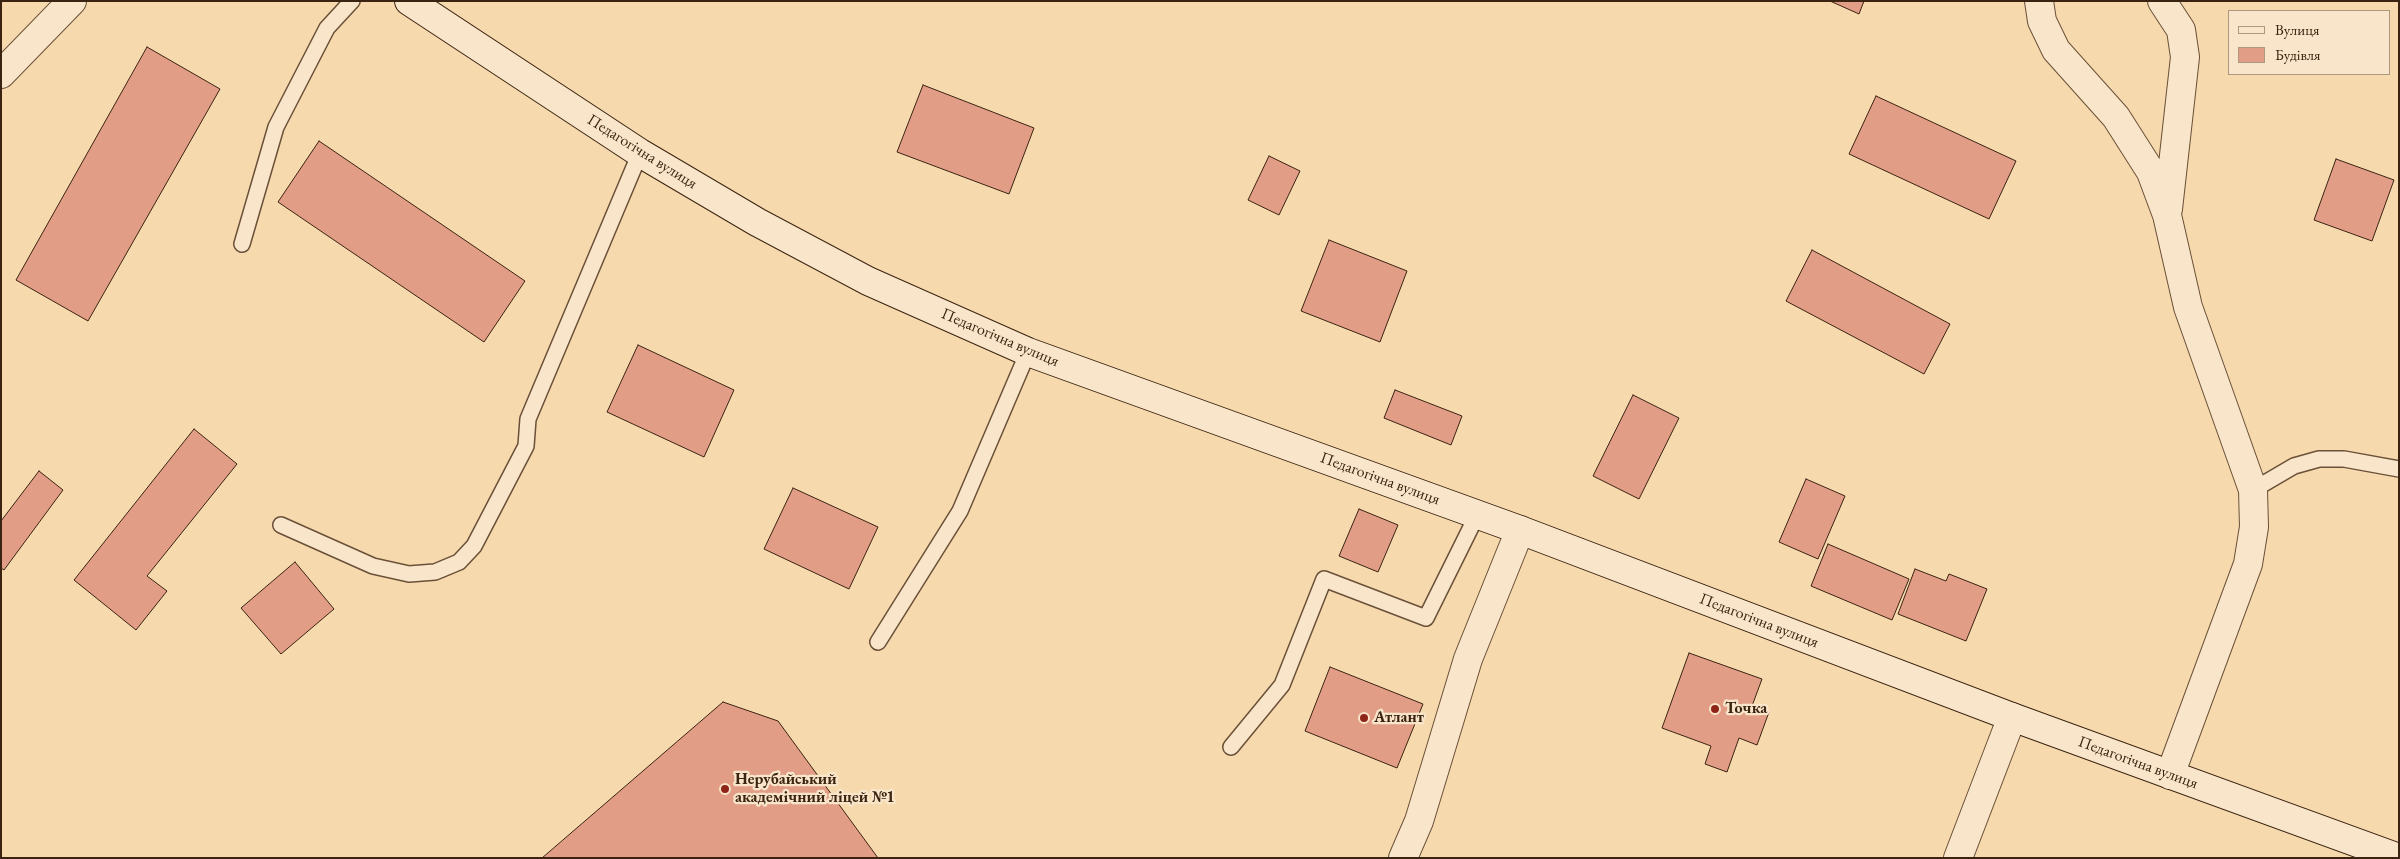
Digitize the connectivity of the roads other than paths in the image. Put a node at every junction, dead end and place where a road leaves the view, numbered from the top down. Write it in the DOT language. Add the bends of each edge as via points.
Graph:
graph roads {
  1 [pos="72,1"];
  2 [pos="352,1"];
  3 [pos="409,1"];
  4 [pos="2039,1"];
  5 [pos="2162,1"];
  6 [pos="1,74"];
  7 [pos="640,152"];
  8 [pos="2167,215"];
  9 [pos="242,244"];
  10 [pos="1028,352"];
  11 [pos="2399,469"];
  12 [pos="2253,490"];
  13 [pos="1477,515"];
  14 [pos="281,525"];
  15 [pos="1520,530"];
  16 [pos="878,642"];
  17 [pos="2012,717"];
  18 [pos="1231,747"];
  19 [pos="2170,775"];
  20 [pos="1403,858"];
  21 [pos="1958,858"];
  22 [pos="2399,858"];
  1 -- 6 [label="street"];
  2 -- 9 [label="lane" via="327,28 276,127"];
  3 -- 7 [label="street, Педагогічна вулиця"];
  4 -- 8 [label="street" via="2042,21 2056,50 2116,117 2150,172"];
  5 -- 8 [label="street" via="2181,30 2185,57"];
  7 -- 10 [label="street, Педагогічна вулиця" via="868,282"];
  7 -- 14 [label="lane" via="528,419 526,446 474,546 464,557 435,572 409,574 373,566"];
  8 -- 12 [label="street" via="2188,307"];
  10 -- 13 [label="street, Педагогічна вулиця"];
  10 -- 16 [label="lane" via="960,511"];
  11 -- 12 [label="lane" via="2344,459 2320,459 2294,466"];
  12 -- 19 [label="street" via="2254,527 2248,564"];
  13 -- 15 [label="street, Педагогічна вулиця"];
  13 -- 18 [label="lane" via="1426,618 1324,579 1282,685"];
  15 -- 17 [label="street, Педагогічна вулиця"];
  15 -- 20 [label="street" via="1468,660 1419,821"];
  17 -- 19 [label="street, Педагогічна вулиця"];
  17 -- 21 [label="street"];
  19 -- 22 [label="street, Педагогічна вулиця"];
}
